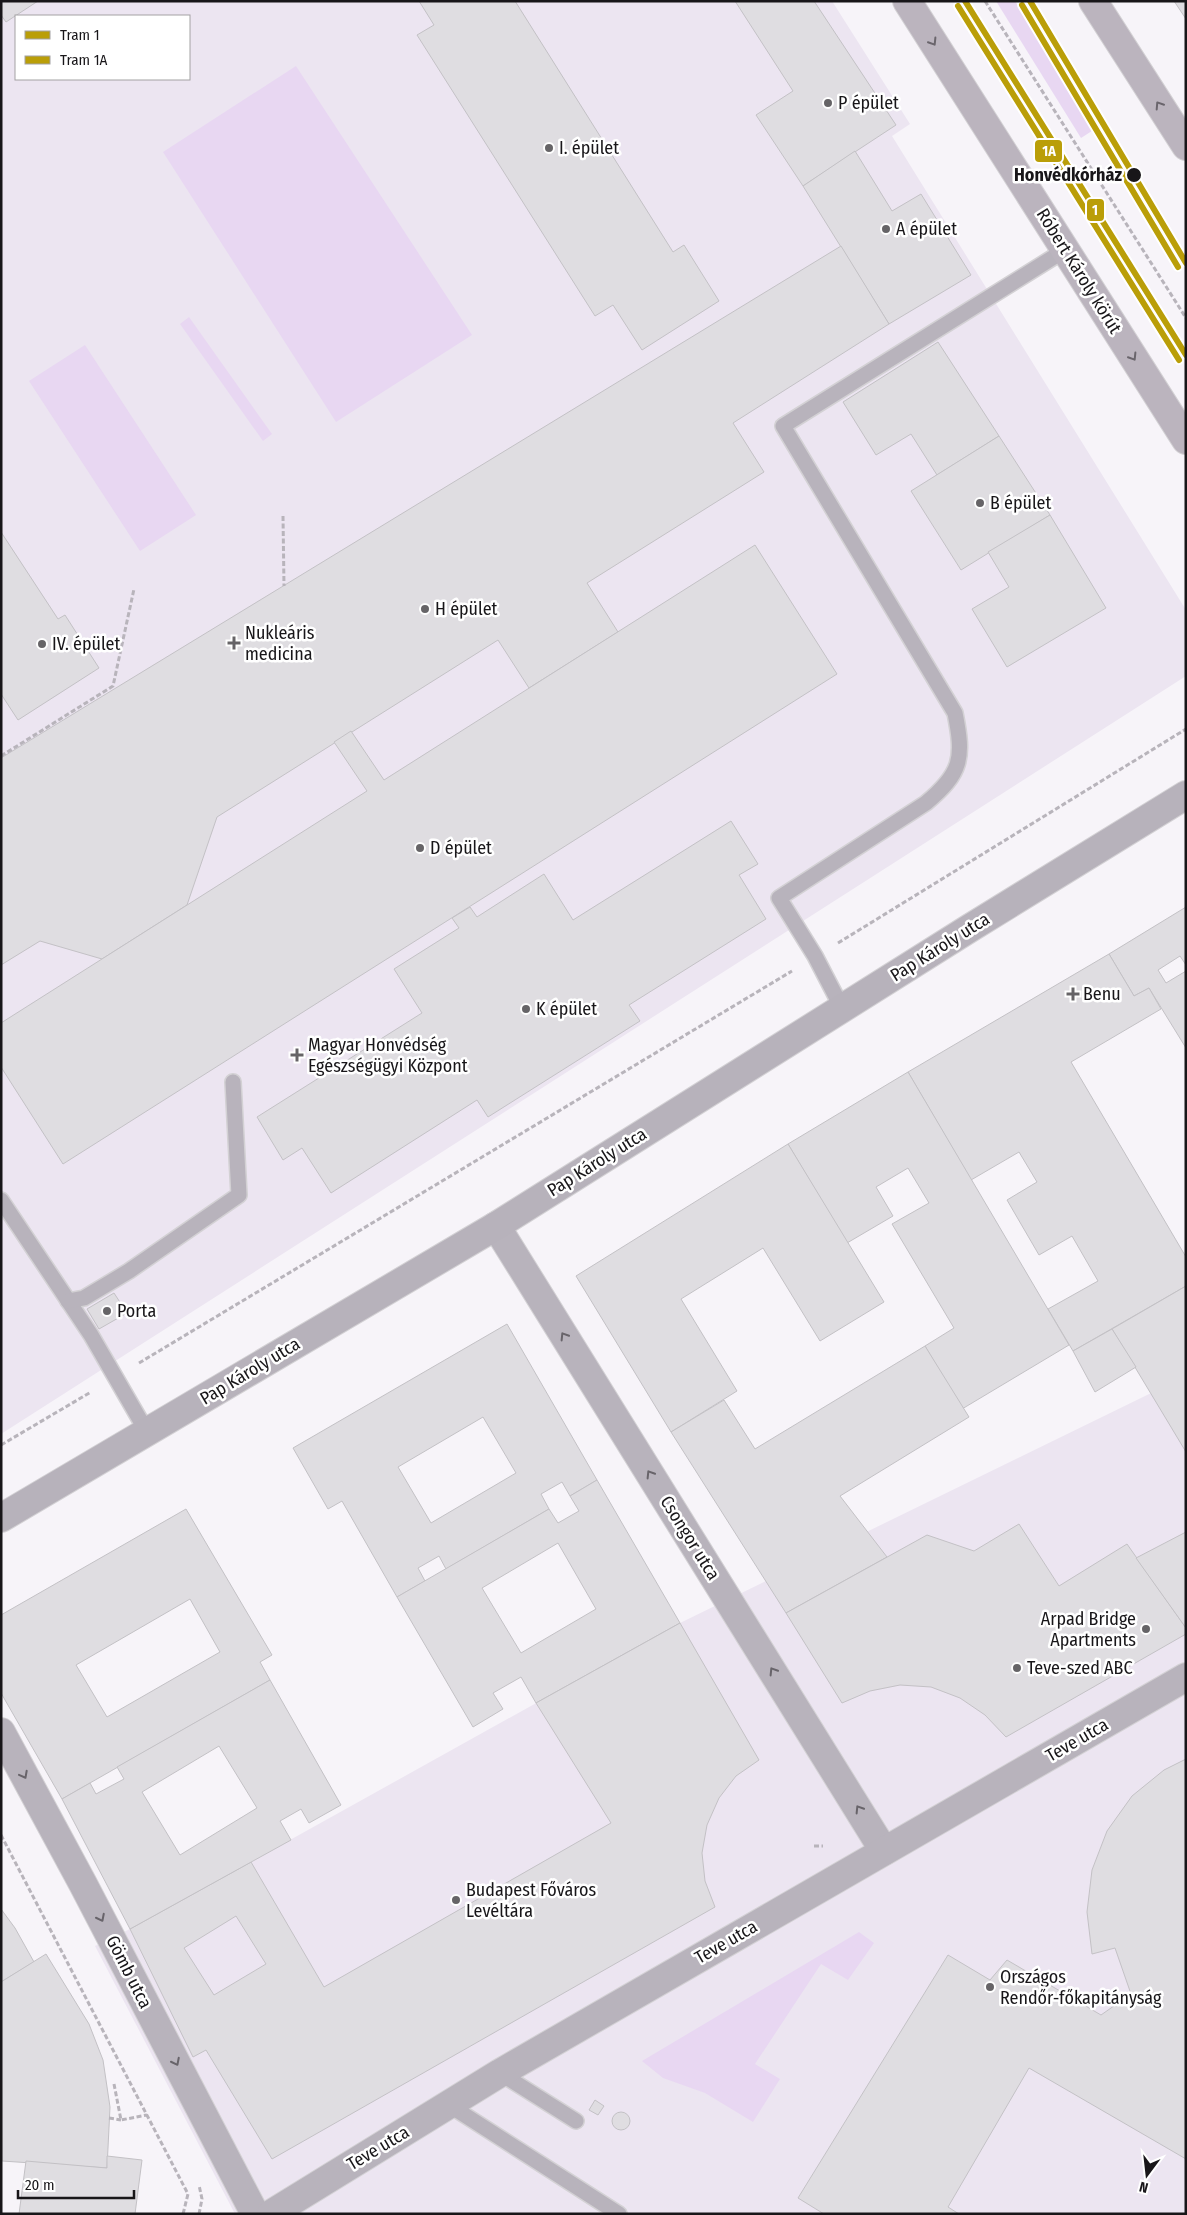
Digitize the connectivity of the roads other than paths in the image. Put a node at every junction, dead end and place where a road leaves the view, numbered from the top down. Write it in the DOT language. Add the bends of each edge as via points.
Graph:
graph roads {
  1 [pos="907,1"];
  2 [pos="1093,1"];
  3 [pos="1186,146"];
  4 [pos="1065,250"];
  5 [pos="1186,440"];
  6 [pos="1186,795"];
  7 [pos="842,1008"];
  8 [pos="233,1082"];
  9 [pos="1,1200"];
  10 [pos="496,1226"];
  11 [pos="68,1301"];
  12 [pos="147,1432"];
  13 [pos="1,1518"];
  14 [pos="1186,1677"];
  15 [pos="1,1732"];
  16 [pos="884,1851"];
  17 [pos="500,2073"];
  18 [pos="449,2105"];
  19 [pos="576,2121"];
  20 [pos="255,2214"];
  21 [pos="271,2214"];
  22 [pos="619,2214"];
  1 -- 4 [label="main road, Róbert Károly körút, one-way"];
  3 -- 2 [label="main road, one-way"];
  4 -- 5 [label="main road, Róbert Károly körút, one-way"];
  4 -- 7 [label="lane" via="783,426 955,713 961,741 957,766 947,786 926,804 779,898"];
  6 -- 7 [label="street, Pap Károly utca"];
  7 -- 10 [label="street, Pap Károly utca"];
  8 -- 11 [label="lane" via="240,1195 114,1280 84,1298"];
  9 -- 11 [label="lane"];
  10 -- 12 [label="street, Pap Károly utca"];
  16 -- 10 [label="street, Csongor utca, one-way"];
  11 -- 12 [label="lane"];
  12 -- 13 [label="street, Pap Károly utca"];
  14 -- 16 [label="street, Teve utca"];
  15 -- 20 [label="street, Gömb utca, one-way"];
  16 -- 17 [label="street, Teve utca"];
  17 -- 18 [label="street, Teve utca"];
  17 -- 19 [label="lane"];
  18 -- 21 [label="street, Teve utca"];
  18 -- 22 [label="lane"];
}
